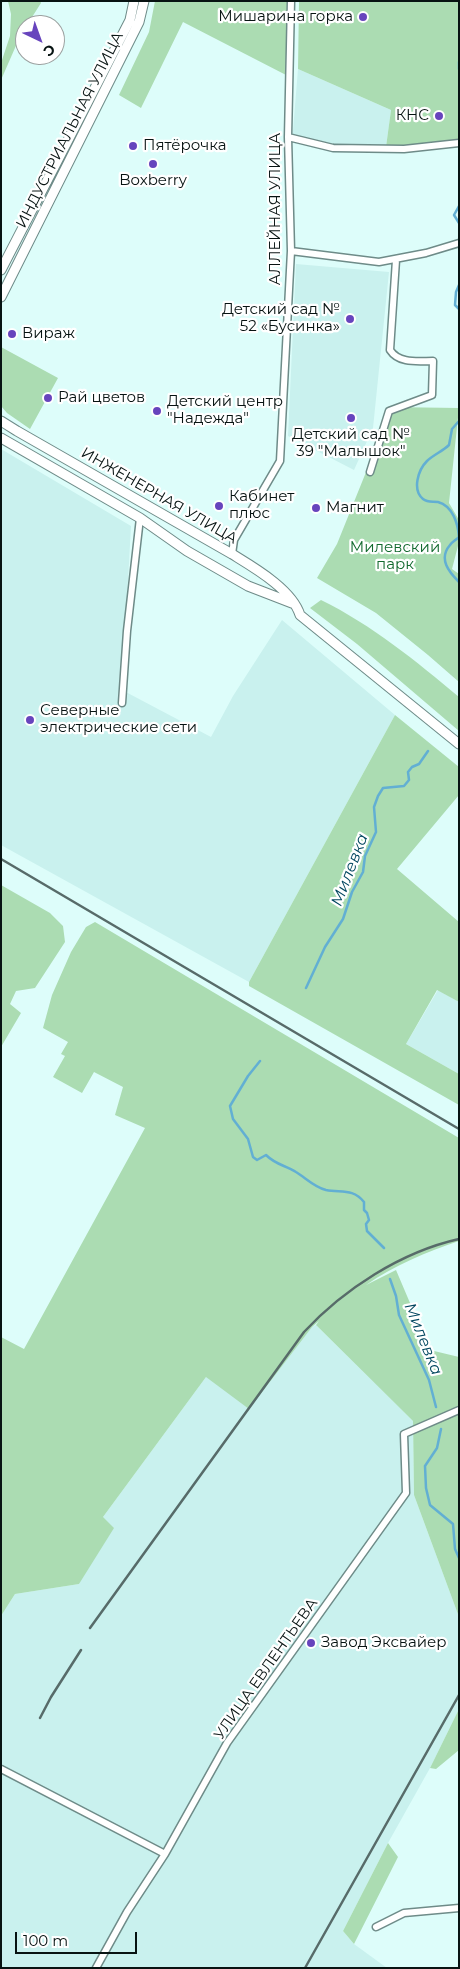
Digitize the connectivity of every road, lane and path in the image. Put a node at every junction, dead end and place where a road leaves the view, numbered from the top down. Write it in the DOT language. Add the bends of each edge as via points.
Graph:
graph roads {
  1 [pos="134,1"];
  2 [pos="144,1"];
  3 [pos="291,1"];
  4 [pos="288,136"];
  5 [pos="459,143"];
  6 [pos="459,243"];
  7 [pos="291,251"];
  8 [pos="396,260"];
  9 [pos="1,270"];
  10 [pos="1,297"];
  11 [pos="1,414"];
  12 [pos="1,421"];
  13 [pos="16,432"];
  14 [pos="1,438"];
  15 [pos="370,472"];
  16 [pos="140,518"];
  17 [pos="232,554"];
  18 [pos="262,573"];
  19 [pos="248,586"];
  20 [pos="297,604"];
  21 [pos="122,703"];
  22 [pos="459,744"];
  23 [pos="459,1410"];
  24 [pos="1,1769"];
  25 [pos="164,1854"];
  26 [pos="459,1908"];
  27 [pos="376,1927"];
  28 [pos="96,1968"];
  1 -- 9 [label="main road, ИНДУСТРИАЛЬНАЯ УЛИЦА" via="130,20"];
  2 -- 10 [label="main road, ИНДУСТРИАЛЬНАЯ УЛИЦА" via="140,22"];
  3 -- 4 [label="street, АЛЛЕЙНАЯ УЛИЦА"];
  4 -- 5 [label="street" via="333,148 404,149"];
  4 -- 7 [label="street, АЛЛЕЙНАЯ УЛИЦА"];
  6 -- 8 [label="street"];
  7 -- 8 [label="street" via="379,262"];
  7 -- 17 [label="street, АЛЛЕЙНАЯ УЛИЦА" via="280,461 234,540"];
  8 -- 15 [label="street" via="390,350 403,360 433,361 432,395 389,411"];
  11 -- 13 [label="main road"];
  12 -- 13 [label="main road, ИНЖЕНЕРНАЯ УЛИЦА"];
  13 -- 17 [label="main road, ИНЖЕНЕРНАЯ УЛИЦА"];
  14 -- 16 [label="main road, ИНЖЕНЕРНАЯ УЛИЦА"];
  16 -- 19 [label="main road, ИНЖЕНЕРНАЯ УЛИЦА" via="187,551"];
  16 -- 21 [label="street"];
  17 -- 18 [label="main road, ИНЖЕНЕРНАЯ УЛИЦА"];
  18 -- 19 [label="main road" via="253,585"];
  18 -- 20 [label="main road, ИНЖЕНЕРНАЯ УЛИЦА"];
  19 -- 20 [label="main road, ИНЖЕНЕРНАЯ УЛИЦА"];
  20 -- 22 [label="main road, ИНЖЕНЕРНАЯ УЛИЦА" via="300,614"];
  23 -- 25 [label="street, УЛИЦА ЕВЛЕНТЬЕВА" via="404,1434 406,1494 227,1743"];
  24 -- 25 [label="street"];
  25 -- 28 [label="street, УЛИЦА ЕВЛЕНТЬЕВА"];
  26 -- 27 [label="street" via="404,1914"];
}
